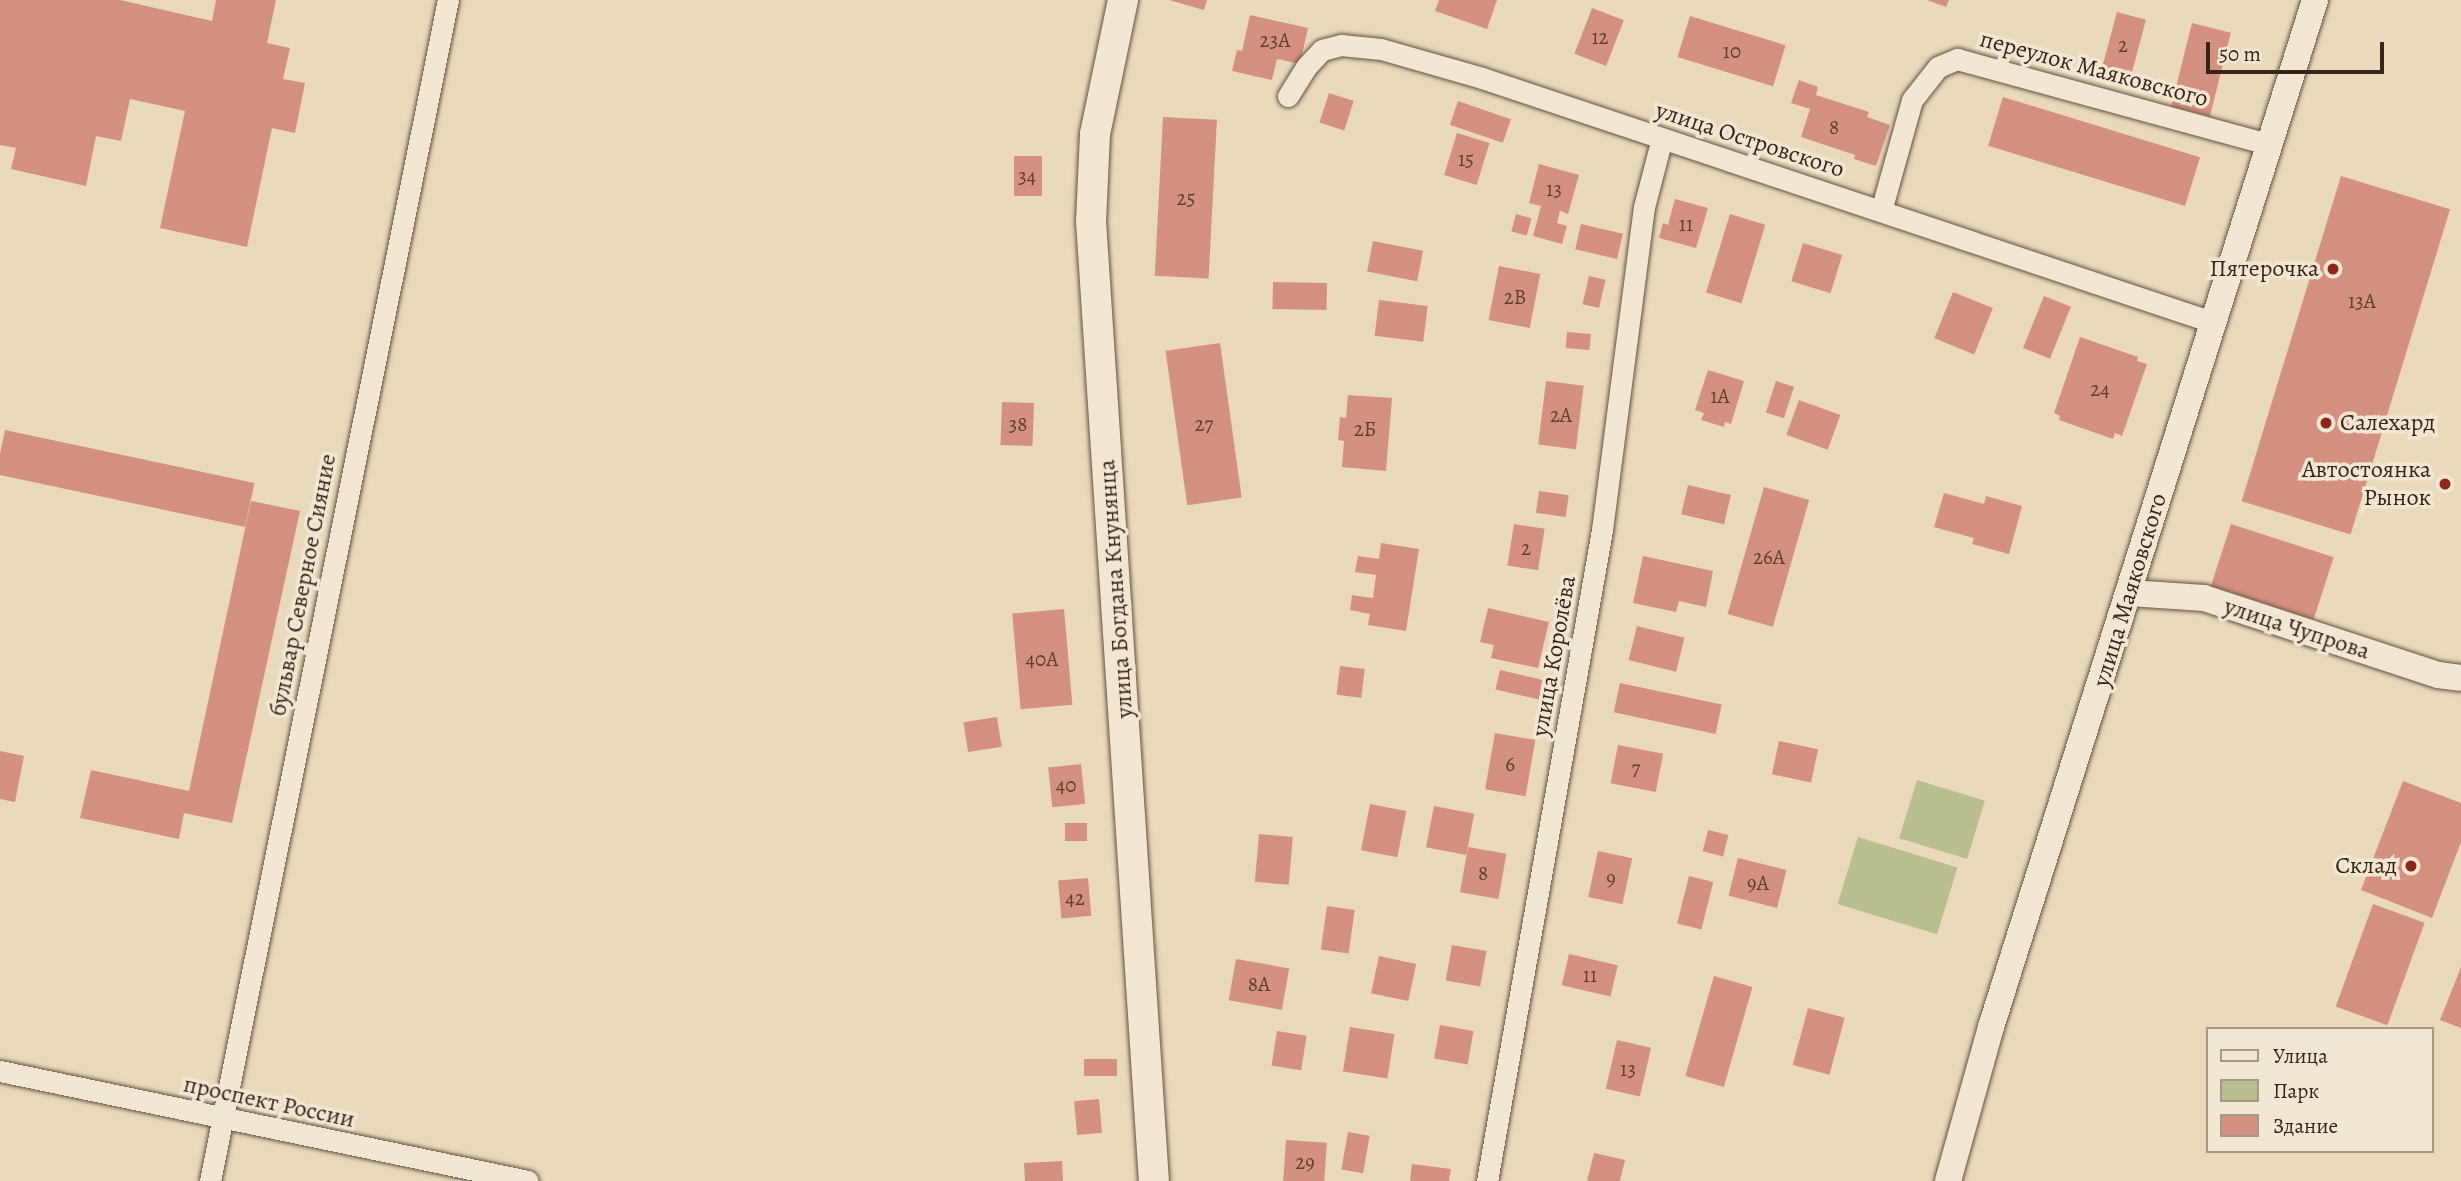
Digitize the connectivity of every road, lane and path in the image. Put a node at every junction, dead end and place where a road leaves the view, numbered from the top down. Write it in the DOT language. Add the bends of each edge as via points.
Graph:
graph roads {
  1 [pos="448,0"];
  2 [pos="1123,0"];
  3 [pos="2315,0"];
  4 [pos="1288,96"];
  5 [pos="1662,138"];
  6 [pos="2268,144"];
  7 [pos="1881,211"];
  8 [pos="2212,322"];
  9 [pos="2130,593"];
  10 [pos="2461,678"];
  11 [pos="0,1071"];
  12 [pos="222,1120"];
  13 [pos="210,1181"];
  14 [pos="528,1181"];
  15 [pos="1154,1181"];
  16 [pos="1487,1181"];
  17 [pos="1948,1181"];
  1 -- 12 [label="street, бульвар Северное Сияние"];
  2 -- 15 [label="main road, улица Богдана Кнунянца" via="1096,134 1091,220"];
  3 -- 6 [label="street, улица Маяковского"];
  4 -- 5 [label="street, улица Островского" via="1322,50 1341,45 1381,49"];
  5 -- 7 [label="street, улица Островского"];
  5 -- 16 [label="street, улица Королёва" via="1644,207 1602,530"];
  6 -- 7 [label="street, переулок Маяковского" via="1957,59 1938,67 1912,100"];
  6 -- 8 [label="street, улица Маяковского"];
  7 -- 8 [label="street, улица Островского"];
  8 -- 9 [label="street, улица Маяковского"];
  9 -- 10 [label="street, улица Чупрова" via="2204,598 2438,675"];
  9 -- 17 [label="street, улица Маяковского" via="1992,1027"];
  11 -- 12 [label="street, проспект России"];
  12 -- 13 [label="street, бульвар Северное Сияние"];
  12 -- 14 [label="street, проспект России"];
}
